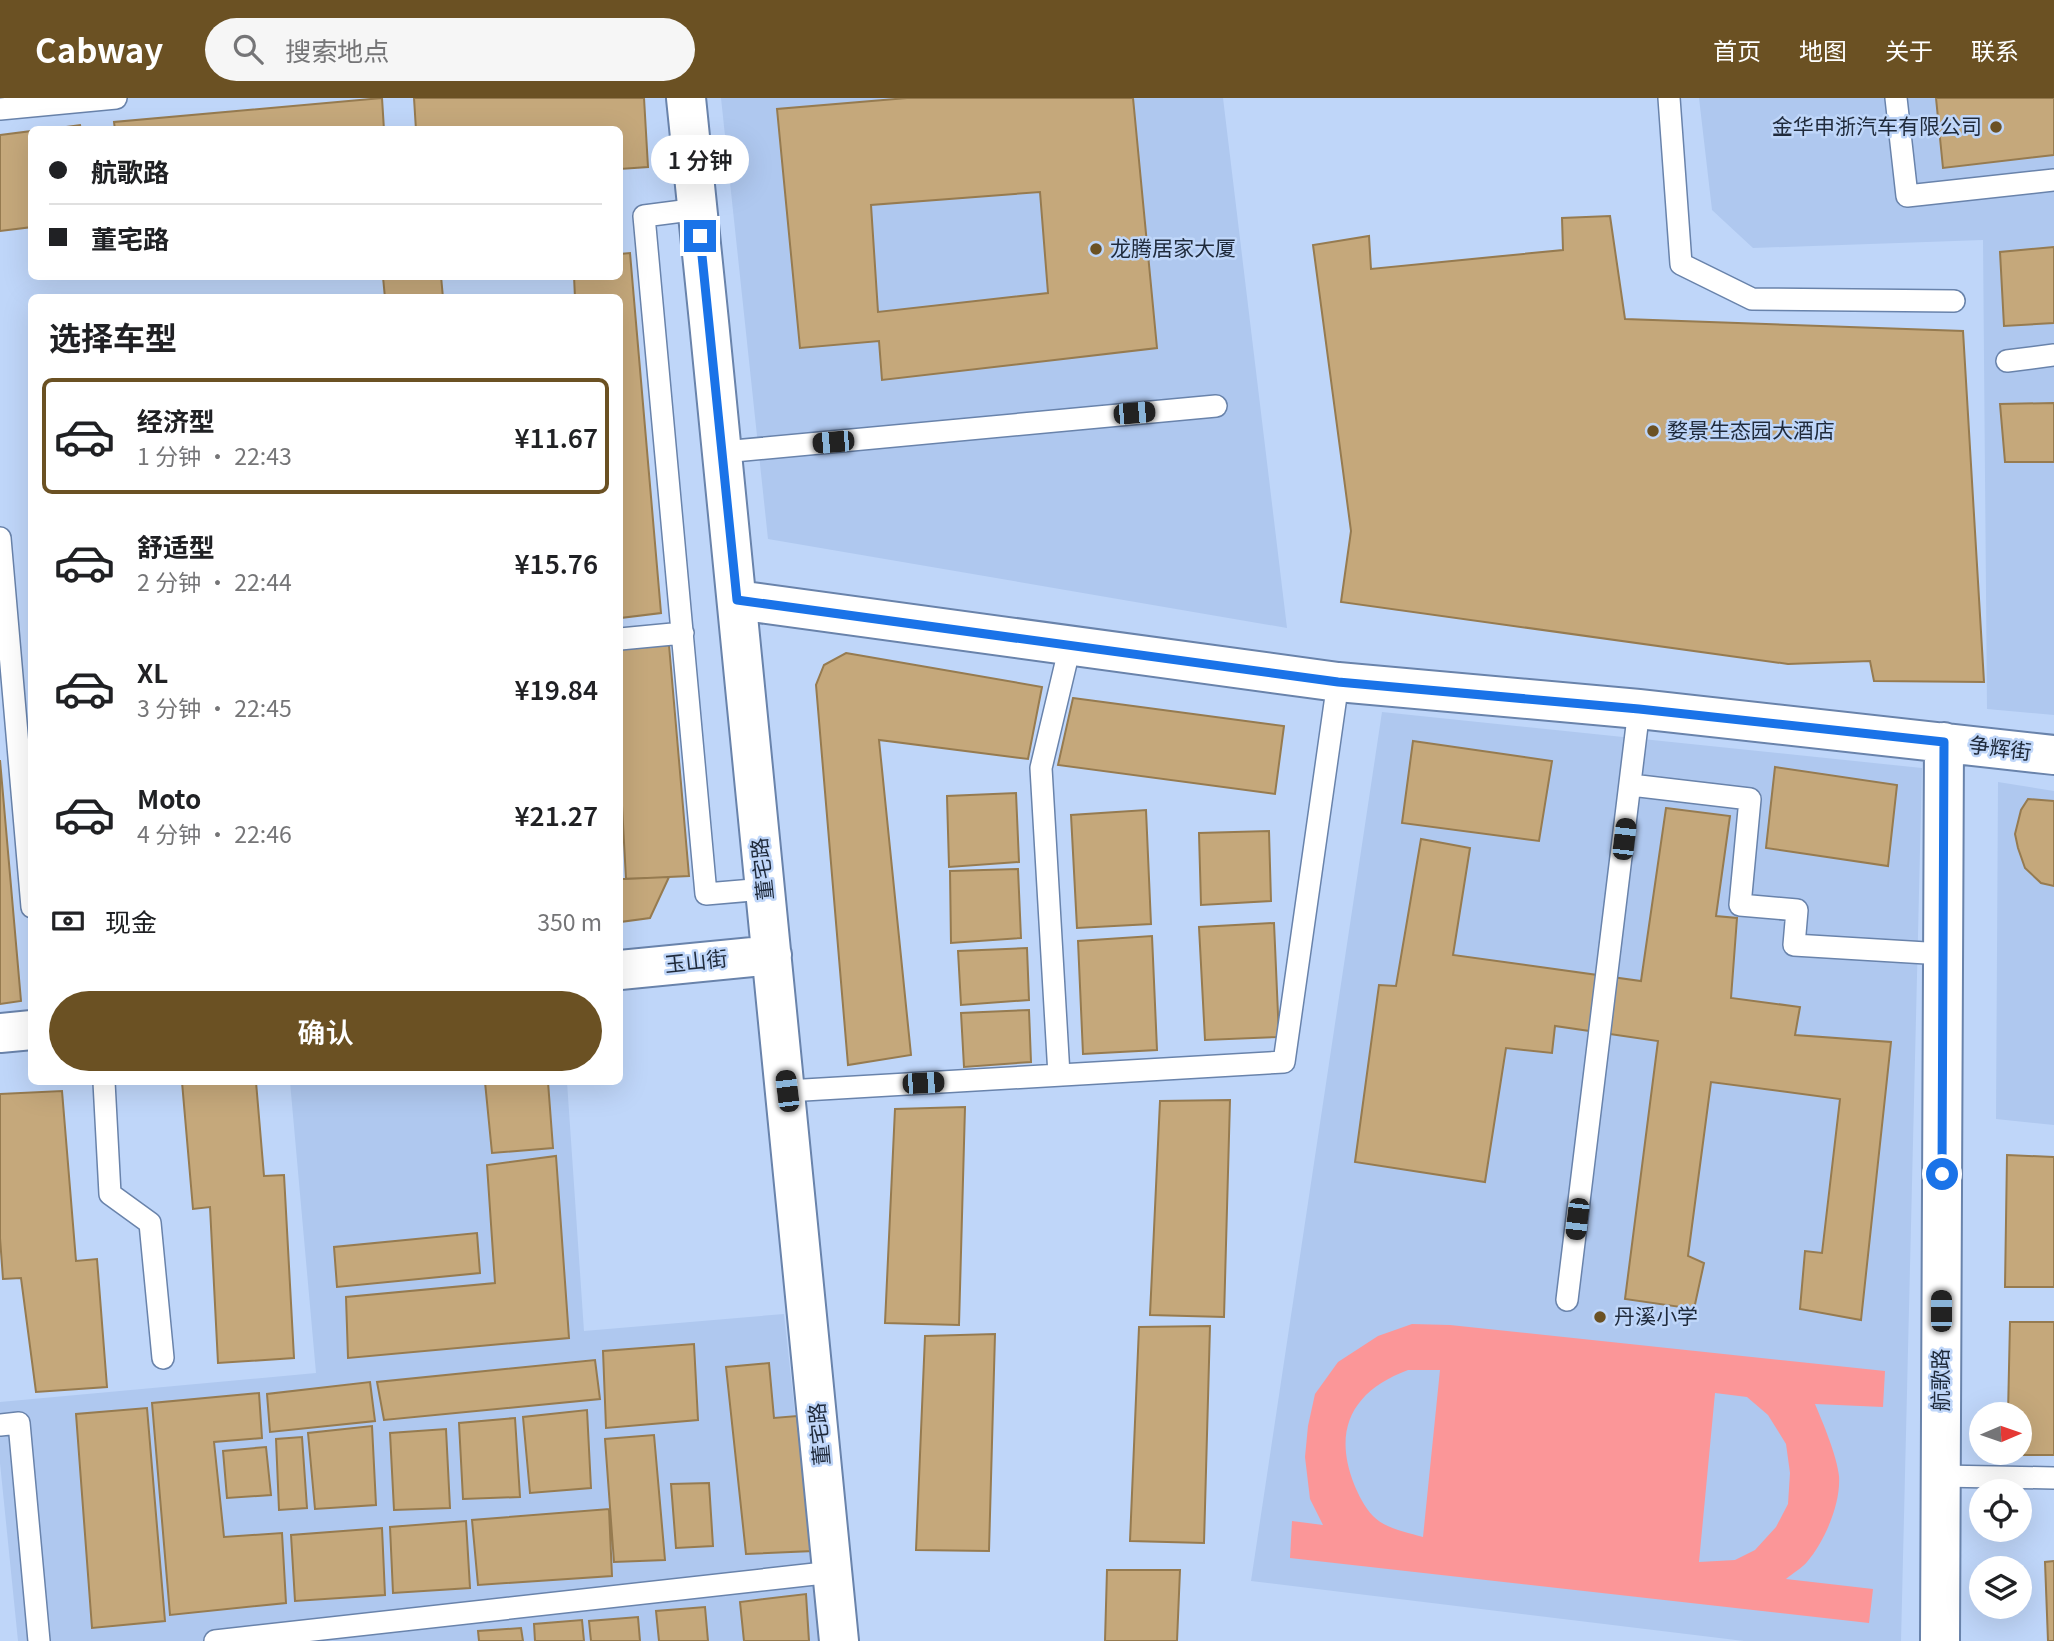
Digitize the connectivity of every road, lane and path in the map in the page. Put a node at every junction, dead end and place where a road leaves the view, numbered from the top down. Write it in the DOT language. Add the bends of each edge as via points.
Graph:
graph roads {
  1 [pos="116,98"];
  2 [pos="686,98"];
  3 [pos="1669,98"];
  4 [pos="1896,98"];
  5 [pos="0,109"];
  6 [pos="2054,180"];
  7 [pos="698,209"];
  8 [pos="1954,301"];
  9 [pos="2054,355"];
  10 [pos="2007,361"];
  11 [pos="1216,406"];
  12 [pos="723,452"];
  13 [pos="0,538"];
  14 [pos="737,600"];
  15 [pos="683,632"];
  16 [pos="623,639"];
  17 [pos="1070,646"];
  18 [pos="1338,682"];
  19 [pos="1639,709"];
  20 [pos="1944,742"];
  21 [pos="2054,755"];
  22 [pos="1631,785"];
  23 [pos="28,860"];
  24 [pos="765,890"];
  25 [pos="1942,954"];
  26 [pos="772,955"];
  27 [pos="623,970"];
  28 [pos="28,1030"];
  29 [pos="0,1033"];
  30 [pos="1059,1075"];
  31 [pos="104,1085"];
  32 [pos="787,1091"];
  33 [pos="1567,1300"];
  34 [pos="163,1357"];
  35 [pos="0,1424"];
  36 [pos="1941,1476"];
  37 [pos="2054,1478"];
  38 [pos="833,1572"];
  39 [pos="39,1641"];
  40 [pos="215,1641"];
  41 [pos="839,1641"];
  42 [pos="1940,1641"];
  1 -- 5 [label="lane"];
  2 -- 7 [label="street, 董宅路"];
  3 -- 8 [label="lane" via="1681,264 1752,299"];
  4 -- 6 [label="lane" via="1907,196"];
  7 -- 12 [label="street, 董宅路"];
  7 -- 15 [label="lane" via="644,216"];
  9 -- 10 [label="lane"];
  11 -- 12 [label="lane"];
  12 -- 14 [label="street, 董宅路"];
  13 -- 23 [label="lane"];
  14 -- 17 [label="street, 争辉街"];
  14 -- 24 [label="street, 董宅路"];
  15 -- 16 [label="lane"];
  15 -- 24 [label="lane" via="706,894"];
  17 -- 18 [label="street, 争辉街"];
  17 -- 30 [label="lane" via="1041,768"];
  18 -- 19 [label="street, 争辉街"];
  18 -- 30 [label="lane" via="1284,1062"];
  19 -- 20 [label="street, 争辉街"];
  19 -- 22 [label="lane"];
  20 -- 21 [label="street, 争辉街"];
  20 -- 25 [label="street, 航歌路"];
  22 -- 25 [label="lane" via="1751,799 1740,905 1797,910 1794,945"];
  22 -- 33 [label="lane"];
  24 -- 26 [label="street, 董宅路"];
  25 -- 36 [label="street, 航歌路"];
  26 -- 27 [label="street, 玉山街"];
  26 -- 32 [label="street, 董宅路"];
  28 -- 29 [label="street"];
  30 -- 32 [label="lane"];
  31 -- 34 [label="lane" via="110,1194 150,1223"];
  32 -- 38 [label="street, 董宅路"];
  35 -- 39 [label="lane" via="19,1423"];
  36 -- 37 [label="lane"];
  36 -- 42 [label="street, 航歌路"];
  38 -- 40 [label="lane"];
  38 -- 41 [label="street, 董宅路"];
}
